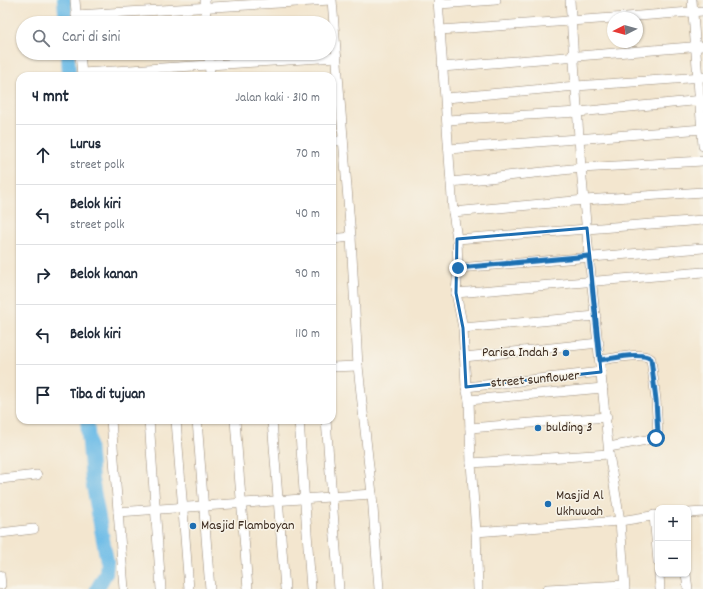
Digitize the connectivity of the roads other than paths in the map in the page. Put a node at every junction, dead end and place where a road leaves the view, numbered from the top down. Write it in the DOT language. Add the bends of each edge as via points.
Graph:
graph roads {
  1 [pos="75,0"];
  2 [pos="332,0"];
  3 [pos="496,0"];
  4 [pos="570,0"];
  5 [pos="692,0"];
  6 [pos="438,2"];
  7 [pos="205,4"];
  8 [pos="693,12"];
  9 [pos="703,12"];
  10 [pos="76,16"];
  11 [pos="102,16"];
  12 [pos="206,16"];
  13 [pos="332,16"];
  14 [pos="643,16"];
  15 [pos="607,18"];
  16 [pos="572,21"];
  17 [pos="440,30"];
  18 [pos="699,46"];
  19 [pos="336,51"];
  20 [pos="574,56"];
  21 [pos="337,57"];
  22 [pos="81,60"];
  23 [pos="210,60"];
  24 [pos="289,60"];
  25 [pos="210,65"];
  26 [pos="442,67"];
  27 [pos="82,72"];
  28 [pos="110,72"];
  29 [pos="210,72"];
  30 [pos="336,72"];
  31 [pos="700,77"];
  32 [pos="576,86"];
  33 [pos="446,98"];
  34 [pos="701,100"];
  35 [pos="578,112"];
  36 [pos="336,113"];
  37 [pos="447,120"];
  38 [pos="702,129"];
  39 [pos="579,139"];
  40 [pos="343,141"];
  41 [pos="336,142"];
  42 [pos="703,146"];
  43 [pos="449,149"];
  44 [pos="703,161"];
  45 [pos="581,168"];
  46 [pos="451,182"];
  47 [pos="703,192"];
  48 [pos="585,200"];
  49 [pos="453,212"];
  50 [pos="703,220"];
  51 [pos="587,228"];
  52 [pos="351,237"];
  53 [pos="336,239"];
  54 [pos="457,239"];
  55 [pos="703,248"];
  56 [pos="589,256"];
  57 [pos="458,268"];
  58 [pos="703,272"];
  59 [pos="592,282"];
  60 [pos="456,294"];
  61 [pos="596,316"];
  62 [pos="463,328"];
  63 [pos="599,343"];
  64 [pos="464,357"];
  65 [pos="600,360"];
  66 [pos="358,366"];
  67 [pos="336,367"];
  68 [pos="601,372"];
  69 [pos="466,387"];
  70 [pos="603,388"];
  71 [pos="469,400"];
  72 [pos="606,417"];
  73 [pos="111,424"];
  74 [pos="149,424"];
  75 [pos="176,424"];
  76 [pos="197,424"];
  77 [pos="235,424"];
  78 [pos="272,424"];
  79 [pos="298,424"];
  80 [pos="326,424"];
  81 [pos="470,428"];
  82 [pos="609,450"];
  83 [pos="471,463"];
  84 [pos="37,475"];
  85 [pos="0,479"];
  86 [pos="372,494"];
  87 [pos="332,496"];
  88 [pos="304,499"];
  89 [pos="278,501"];
  90 [pos="241,503"];
  91 [pos="203,506"];
  92 [pos="183,507"];
  93 [pos="155,510"];
  94 [pos="118,512"];
  95 [pos="703,512"];
  96 [pos="691,513"];
  97 [pos="655,515"];
  98 [pos="620,521"];
  99 [pos="34,529"];
  100 [pos="476,532"];
  101 [pos="0,533"];
  102 [pos="659,577"];
  103 [pos="686,577"];
  104 [pos="625,587"];
  105 [pos="124,589"];
  106 [pos="161,589"];
  107 [pos="189,589"];
  108 [pos="210,589"];
  109 [pos="248,589"];
  110 [pos="285,589"];
  111 [pos="311,589"];
  112 [pos="339,589"];
  113 [pos="379,589"];
  114 [pos="478,589"];
  115 [pos="547,589"];
  116 [pos="660,589"];
  117 [pos="688,589"];
  1 -- 10 [label="street"];
  2 -- 7 [label="street"];
  2 -- 13 [label="street"];
  3 -- 6 [label="street"];
  4 -- 16 [label="street"];
  5 -- 8 [label="street"];
  6 -- 17 [label="street"];
  7 -- 11 [label="street"];
  7 -- 12 [label="street"];
  8 -- 9 [label="street"];
  8 -- 14 [label="street"];
  8 -- 18 [label="street"];
  15 -- 16 [label="street"];
  16 -- 17 [label="street"];
  16 -- 20 [label="street"];
  17 -- 26 [label="street"];
  18 -- 20 [label="street"];
  18 -- 31 [label="street"];
  19 -- 21 [label="street"];
  20 -- 26 [label="street"];
  20 -- 32 [label="street"];
  21 -- 30 [label="street"];
  22 -- 27 [label="street"];
  23 -- 25 [label="street"];
  24 -- 25 [label="street"];
  25 -- 28 [label="street"];
  25 -- 29 [label="street"];
  26 -- 33 [label="street"];
  31 -- 32 [label="street"];
  31 -- 34 [label="street"];
  32 -- 33 [label="street"];
  32 -- 35 [label="street"];
  33 -- 37 [label="street"];
  34 -- 35 [label="street"];
  34 -- 38 [label="street"];
  35 -- 37 [label="street"];
  35 -- 39 [label="street"];
  36 -- 40 [label="street"];
  37 -- 43 [label="street"];
  38 -- 39 [label="street"];
  38 -- 42 [label="street"];
  39 -- 43 [label="street"];
  39 -- 45 [label="street"];
  40 -- 41 [label="street"];
  40 -- 52 [label="street"];
  43 -- 46 [label="street"];
  44 -- 45 [label="street"];
  45 -- 46 [label="street"];
  45 -- 48 [label="street"];
  46 -- 49 [label="street"];
  47 -- 48 [label="street"];
  48 -- 49 [label="street"];
  48 -- 51 [label="street"];
  49 -- 54 [label="street"];
  50 -- 51 [label="street"];
  51 -- 54 [label="street"];
  51 -- 56 [label="street"];
  52 -- 53 [label="street"];
  52 -- 66 [label="street"];
  54 -- 57 [label="street"];
  55 -- 56 [label="street"];
  56 -- 57 [label="street"];
  56 -- 59 [label="street"];
  57 -- 60 [label="street"];
  58 -- 59 [label="street"];
  59 -- 60 [label="street"];
  59 -- 61 [label="street"];
  60 -- 62 [label="street"];
  61 -- 62 [label="street"];
  61 -- 63 [label="street"];
  62 -- 64 [label="street"];
  63 -- 64 [label="street"];
  63 -- 65 [label="street"];
  64 -- 69 [label="street"];
  65 -- 68 [label="street"];
  65 -- 82 [label="street" via="648,356 651,359 656,400 656,438"];
  66 -- 67 [label="street"];
  66 -- 86 [label="street"];
  68 -- 69 [label="street"];
  68 -- 70 [label="street"];
  69 -- 71 [label="street"];
  70 -- 71 [label="street, street sunflower"];
  70 -- 72 [label="street"];
  71 -- 81 [label="street"];
  72 -- 81 [label="street"];
  72 -- 82 [label="street"];
  73 -- 94 [label="street"];
  74 -- 93 [label="street"];
  75 -- 92 [label="street"];
  76 -- 91 [label="street"];
  77 -- 90 [label="street"];
  78 -- 89 [label="street"];
  79 -- 88 [label="street"];
  80 -- 87 [label="street"];
  81 -- 83 [label="street"];
  82 -- 83 [label="street"];
  82 -- 98 [label="street"];
  83 -- 100 [label="street"];
  84 -- 85 [label="street"];
  86 -- 87 [label="street"];
  86 -- 113 [label="street"];
  87 -- 88 [label="street"];
  87 -- 112 [label="street"];
  88 -- 89 [label="street"];
  88 -- 111 [label="street"];
  89 -- 90 [label="street"];
  89 -- 110 [label="street"];
  90 -- 91 [label="street"];
  90 -- 109 [label="street"];
  91 -- 92 [label="street"];
  91 -- 108 [label="street"];
  92 -- 93 [label="street"];
  92 -- 107 [label="street"];
  93 -- 94 [label="street"];
  93 -- 106 [label="street"];
  94 -- 105 [label="street"];
  95 -- 96 [label="street"];
  97 -- 98 [label="street"];
  98 -- 100 [label="street"];
  98 -- 104 [label="street"];
  99 -- 101 [label="street"];
  100 -- 114 [label="street"];
  102 -- 116 [label="street"];
  103 -- 117 [label="street"];
  104 -- 115 [label="street"];
}
